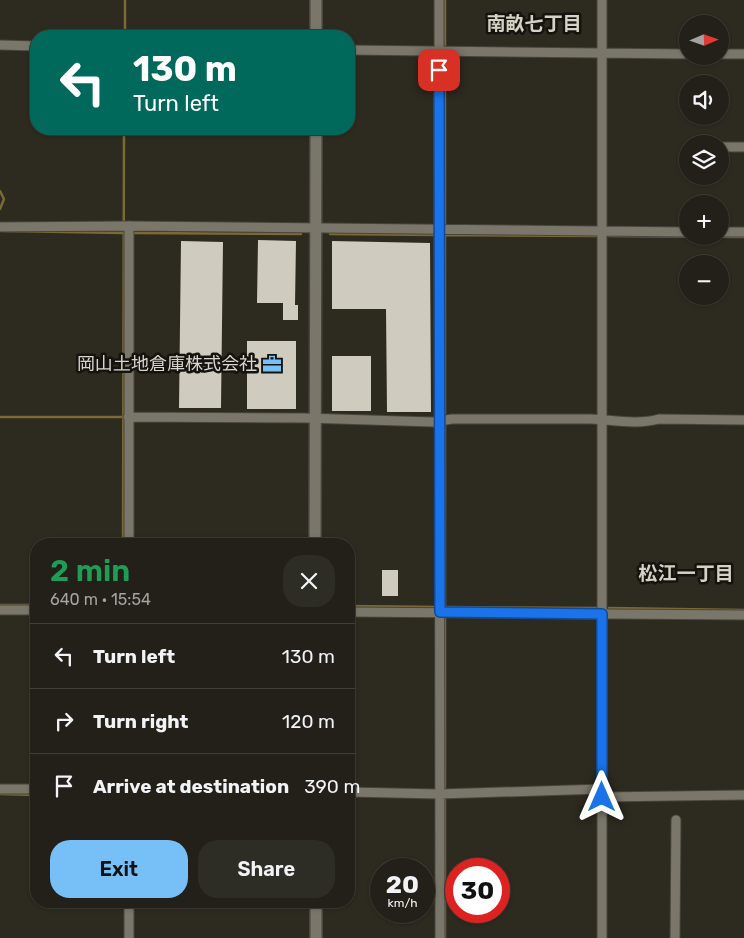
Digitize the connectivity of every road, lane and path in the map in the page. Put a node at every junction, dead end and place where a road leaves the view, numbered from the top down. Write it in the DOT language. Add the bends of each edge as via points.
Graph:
graph roads {
  1 [pos="316,0"];
  2 [pos="439,0"];
  3 [pos="602,0"];
  4 [pos="316,30"];
  5 [pos="0,45"];
  6 [pos="30,46"];
  7 [pos="355,50"];
  8 [pos="443,50"];
  9 [pos="602,54"];
  10 [pos="679,54"];
  11 [pos="729,54"];
  12 [pos="744,54"];
  13 [pos="316,135"];
  14 [pos="729,147"];
  15 [pos="744,147"];
  16 [pos="0,227"];
  17 [pos="316,228"];
  18 [pos="126,229"];
  19 [pos="602,230"];
  20 [pos="442,232"];
  21 [pos="679,232"];
  22 [pos="729,232"];
  23 [pos="744,232"];
  24 [pos="128,417"];
  25 [pos="316,418"];
  26 [pos="444,420"];
  27 [pos="602,420"];
  28 [pos="744,420"];
  29 [pos="129,538"];
  30 [pos="315,538"];
  31 [pos="0,610"];
  32 [pos="30,610"];
  33 [pos="442,610"];
  34 [pos="355,612"];
  35 [pos="602,614"];
  36 [pos="744,614"];
  37 [pos="0,789"];
  38 [pos="30,790"];
  39 [pos="355,792"];
  40 [pos="442,793"];
  41 [pos="602,793"];
  42 [pos="744,795"];
  43 [pos="676,820"];
  44 [pos="129,908"];
  45 [pos="316,908"];
  46 [pos="129,938"];
  47 [pos="316,938"];
  48 [pos="440,938"];
  49 [pos="602,938"];
  50 [pos="674,938"];
  1 -- 4 [label="street"];
  2 -- 8 [label="street"];
  3 -- 9 [label="street"];
  5 -- 6 [label="street"];
  7 -- 8 [label="street"];
  8 -- 9 [label="street"];
  8 -- 20 [label="street"];
  9 -- 10 [label="street"];
  9 -- 19 [label="street"];
  11 -- 12 [label="street"];
  13 -- 17 [label="street"];
  14 -- 15 [label="street"];
  16 -- 18 [label="street"];
  17 -- 18 [label="street"];
  17 -- 20 [label="street"];
  17 -- 25 [label="street"];
  18 -- 24 [label="street"];
  19 -- 20 [label="street"];
  19 -- 21 [label="street"];
  19 -- 27 [label="street"];
  20 -- 26 [label="street"];
  22 -- 23 [label="street"];
  24 -- 25 [label="street"];
  24 -- 29 [label="street"];
  25 -- 26 [label="street"];
  25 -- 30 [label="street"];
  26 -- 27 [label="street"];
  26 -- 33 [label="street"];
  27 -- 28 [label="street"];
  27 -- 35 [label="street"];
  31 -- 32 [label="street"];
  33 -- 34 [label="street"];
  33 -- 35 [label="street"];
  33 -- 40 [label="street"];
  35 -- 36 [label="street"];
  35 -- 41 [label="street"];
  37 -- 38 [label="street"];
  39 -- 40 [label="street"];
  40 -- 41 [label="street"];
  40 -- 48 [label="street"];
  41 -- 42 [label="street"];
  41 -- 49 [label="street"];
  43 -- 50 [label="street"];
  44 -- 46 [label="street"];
  45 -- 47 [label="street"];
}
